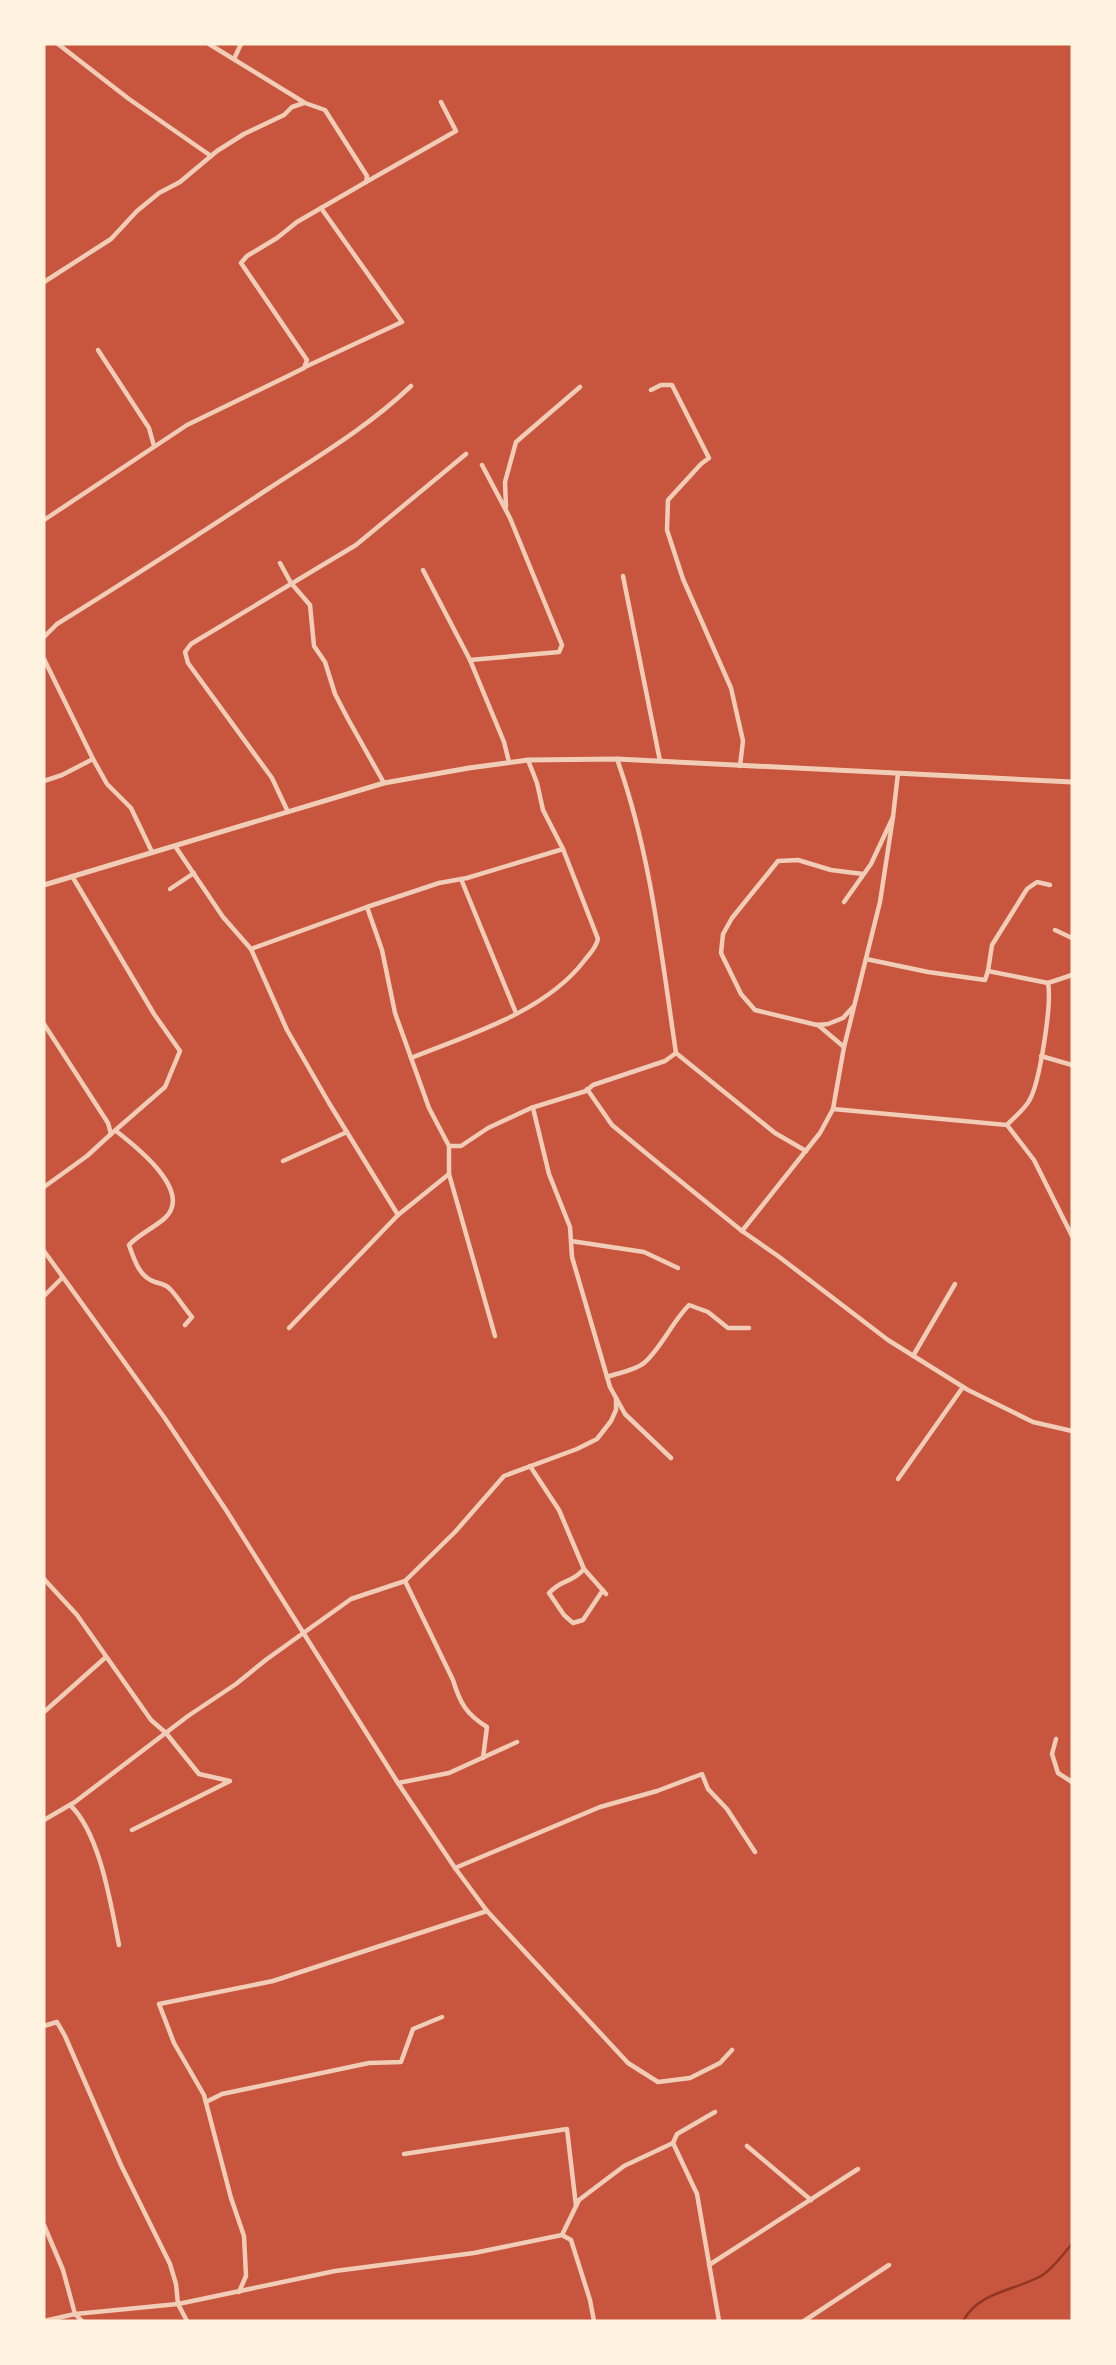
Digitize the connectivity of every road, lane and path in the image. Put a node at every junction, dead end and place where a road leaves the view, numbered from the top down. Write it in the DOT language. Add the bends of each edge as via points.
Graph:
graph roads {
  1 [pos="58,44"];
  2 [pos="209,44"];
  3 [pos="241,44"];
  4 [pos="234,59"];
  5 [pos="441,102"];
  6 [pos="305,103"];
  7 [pos="211,156"];
  8 [pos="366,182"];
  9 [pos="321,208"];
  10 [pos="44,282"];
  11 [pos="98,350"];
  12 [pos="304,368"];
  13 [pos="411,387"];
  14 [pos="580,387"];
  15 [pos="651,390"];
  16 [pos="154,446"];
  17 [pos="466,454"];
  18 [pos="482,465"];
  19 [pos="506,512"];
  20 [pos="44,520"];
  21 [pos="281,563"];
  22 [pos="423,570"];
  23 [pos="623,576"];
  24 [pos="290,583"];
  25 [pos="44,637"];
  26 [pos="44,659"];
  27 [pos="470,660"];
  28 [pos="93,759"];
  29 [pos="617,759"];
  30 [pos="528,760"];
  31 [pos="660,761"];
  32 [pos="509,762"];
  33 [pos="740,766"];
  34 [pos="898,773"];
  35 [pos="44,781"];
  36 [pos="1072,782"];
  37 [pos="384,783"];
  38 [pos="288,813"];
  39 [pos="893,817"];
  40 [pos="174,845"];
  41 [pos="563,849"];
  42 [pos="152,852"];
  43 [pos="194,873"];
  44 [pos="863,874"];
  45 [pos="72,876"];
  46 [pos="461,879"];
  47 [pos="44,885"];
  48 [pos="1050,885"];
  49 [pos="170,889"];
  50 [pos="844,902"];
  51 [pos="367,907"];
  52 [pos="1055,930"];
  53 [pos="1072,938"];
  54 [pos="251,949"];
  55 [pos="866,958"];
  56 [pos="988,971"];
  57 [pos="1072,975"];
  58 [pos="1048,982"];
  59 [pos="854,1006"];
  60 [pos="516,1013"];
  61 [pos="44,1024"];
  62 [pos="817,1025"];
  63 [pos="844,1047"];
  64 [pos="676,1053"];
  65 [pos="1041,1056"];
  66 [pos="411,1058"];
  67 [pos="1072,1065"];
  68 [pos="587,1089"];
  69 [pos="533,1108"];
  70 [pos="833,1109"];
  71 [pos="1007,1125"];
  72 [pos="347,1132"];
  73 [pos="114,1133"];
  74 [pos="449,1146"];
  75 [pos="806,1151"];
  76 [pos="283,1161"];
  77 [pos="449,1174"];
  78 [pos="44,1187"];
  79 [pos="398,1214"];
  80 [pos="742,1231"];
  81 [pos="1072,1235"];
  82 [pos="571,1241"];
  83 [pos="44,1251"];
  84 [pos="678,1268"];
  85 [pos="62,1278"];
  86 [pos="955,1284"];
  87 [pos="44,1296"];
  88 [pos="185,1325"];
  89 [pos="289,1328"];
  90 [pos="750,1328"];
  91 [pos="495,1336"];
  92 [pos="913,1356"];
  93 [pos="607,1377"];
  94 [pos="963,1387"];
  95 [pos="616,1398"];
  96 [pos="1072,1431"];
  97 [pos="671,1458"];
  98 [pos="530,1465"];
  99 [pos="898,1479"];
  100 [pos="584,1569"];
  101 [pos="44,1579"];
  102 [pos="405,1581"];
  103 [pos="303,1633"];
  104 [pos="106,1657"];
  105 [pos="44,1712"];
  106 [pos="166,1733"];
  107 [pos="1056,1739"];
  108 [pos="517,1742"];
  109 [pos="483,1759"];
  110 [pos="1072,1782"];
  111 [pos="398,1783"];
  112 [pos="70,1805"];
  113 [pos="44,1820"];
  114 [pos="132,1829"];
  115 [pos="755,1852"];
  116 [pos="455,1868"];
  117 [pos="487,1911"];
  118 [pos="119,1945"];
  119 [pos="442,2017"];
  120 [pos="44,2026"];
  121 [pos="732,2050"];
  122 [pos="206,2102"];
  123 [pos="715,2112"];
  124 [pos="673,2143"];
  125 [pos="747,2146"];
  126 [pos="404,2154"];
  127 [pos="858,2169"];
  128 [pos="811,2200"];
  129 [pos="576,2206"];
  130 [pos="44,2225"];
  131 [pos="562,2235"];
  132 [pos="709,2265"];
  133 [pos="889,2265"];
  134 [pos="239,2292"];
  135 [pos="178,2304"];
  136 [pos="75,2314"];
  137 [pos="44,2320"];
  138 [pos="82,2321"];
  139 [pos="187,2321"];
  140 [pos="594,2321"];
  141 [pos="719,2321"];
  142 [pos="804,2321"];
  1 -- 7 [label="street"];
  2 -- 4 [label="street"];
  3 -- 4 [label="street"];
  4 -- 6 [label="street"];
  5 -- 8 [label="street" via="456,131"];
  6 -- 7 [label="street"];
  6 -- 8 [label="street" via="325,110 365,173"];
  7 -- 10 [label="street" via="148,202 111,239"];
  8 -- 9 [label="street"];
  9 -- 12 [label="street" via="241,262 307,360"];
  9 -- 12 [label="street" via="402,323"];
  11 -- 16 [label="street" via="149,428"];
  12 -- 16 [label="street"];
  13 -- 25 [label="street" via="321,455 57,624"];
  14 -- 19 [label="street" via="516,442 505,482"];
  15 -- 33 [label="street" via="672,385 709,458 668,500 667,530 683,579 731,688 743,741"];
  16 -- 20 [label="street"];
  17 -- 24 [label="street" via="356,545"];
  18 -- 19 [label="street"];
  19 -- 27 [label="street" via="562,645 559,653"];
  21 -- 24 [label="street"];
  22 -- 27 [label="street"];
  23 -- 31 [label="street"];
  24 -- 37 [label="street" via="310,606 313,646"];
  24 -- 38 [label="street" via="185,652 188,663 272,778"];
  26 -- 28 [label="street"];
  27 -- 32 [label="street"];
  28 -- 35 [label="street"];
  28 -- 42 [label="street" via="107,784 131,808"];
  29 -- 30 [label="street"];
  29 -- 31 [label="street"];
  29 -- 64 [label="street" via="653,891"];
  30 -- 32 [label="street"];
  30 -- 41 [label="street" via="543,810"];
  31 -- 33 [label="street"];
  32 -- 37 [label="street"];
  33 -- 34 [label="street"];
  34 -- 36 [label="street"];
  34 -- 39 [label="street"];
  37 -- 38 [label="street"];
  38 -- 40 [label="street"];
  39 -- 44 [label="street"];
  39 -- 55 [label="street"];
  40 -- 42 [label="street"];
  40 -- 43 [label="street"];
  41 -- 46 [label="street"];
  41 -- 60 [label="street" via="598,939 594,952 569,979"];
  42 -- 45 [label="street"];
  43 -- 49 [label="street"];
  43 -- 54 [label="street"];
  44 -- 50 [label="street"];
  44 -- 62 [label="street" via="798,860 778,861 723,934 721,953 741,994 755,1010"];
  45 -- 47 [label="street"];
  45 -- 73 [label="street" via="180,1051 165,1087"];
  46 -- 51 [label="street"];
  46 -- 60 [label="street"];
  48 -- 56 [label="street" via="1037,882 1027,889 992,945"];
  51 -- 54 [label="street"];
  51 -- 66 [label="street"];
  52 -- 53 [label="street"];
  54 -- 72 [label="street" via="287,1030"];
  55 -- 56 [label="street" via="985,980"];
  55 -- 59 [label="street"];
  56 -- 58 [label="street"];
  57 -- 58 [label="street"];
  58 -- 65 [label="street"];
  59 -- 62 [label="street" via="843,1018"];
  59 -- 63 [label="street"];
  60 -- 66 [label="street"];
  61 -- 73 [label="street"];
  62 -- 63 [label="street"];
  63 -- 70 [label="street"];
  64 -- 68 [label="street"];
  64 -- 75 [label="street" via="775,1133"];
  65 -- 67 [label="street"];
  65 -- 71 [label="street" via="1029,1101"];
  66 -- 74 [label="street"];
  68 -- 69 [label="street"];
  68 -- 80 [label="street" via="612,1125"];
  69 -- 74 [label="street" via="461,1146"];
  69 -- 82 [label="street"];
  70 -- 71 [label="street"];
  70 -- 75 [label="street"];
  71 -- 81 [label="street" via="1034,1160"];
  72 -- 76 [label="street"];
  72 -- 79 [label="street"];
  73 -- 78 [label="street"];
  73 -- 88 [label="street" via="148,1157 170,1189 172,1204 167,1217 129,1245 141,1271 170,1288 192,1317"];
  74 -- 77 [label="street"];
  75 -- 80 [label="street"];
  77 -- 79 [label="street"];
  77 -- 91 [label="street"];
  79 -- 89 [label="street"];
  80 -- 92 [label="street"];
  82 -- 84 [label="street" via="644,1252"];
  82 -- 93 [label="street"];
  83 -- 85 [label="street"];
  85 -- 87 [label="street"];
  85 -- 103 [label="street" via="164,1417"];
  86 -- 92 [label="street"];
  90 -- 93 [label="street" via="728,1328 689,1304 643,1364"];
  92 -- 94 [label="street"];
  93 -- 95 [label="street"];
  94 -- 96 [label="street" via="1032,1422"];
  94 -- 99 [label="street"];
  95 -- 97 [label="street" via="625,1414"];
  95 -- 98 [label="street" via="611,1421 597,1439"];
  98 -- 100 [label="street" via="559,1510"];
  98 -- 102 [label="street" via="504,1476"];
  100 -- 100 [label="street" via="605,1592 583,1620 573,1623 549,1593"];
  101 -- 104 [label="street"];
  102 -- 103 [label="street" via="351,1599"];
  102 -- 109 [label="street" via="458,1696 471,1717 487,1727"];
  103 -- 106 [label="street"];
  103 -- 111 [label="street"];
  104 -- 105 [label="street"];
  104 -- 106 [label="street" via="151,1720"];
  106 -- 112 [label="street"];
  106 -- 114 [label="street" via="199,1774 230,1782"];
  107 -- 110 [label="street" via="1052,1754 1058,1773"];
  108 -- 109 [label="street"];
  109 -- 111 [label="street" via="449,1773"];
  111 -- 116 [label="street"];
  112 -- 113 [label="street"];
  112 -- 118 [label="street" via="85,1822 103,1872"];
  115 -- 116 [label="street" via="702,1774 600,1807"];
  116 -- 117 [label="street"];
  117 -- 121 [label="street" via="628,2063 658,2082 690,2078 720,2063"];
  117 -- 122 [label="street" via="273,1981 159,2004"];
  119 -- 122 [label="street" via="413,2029 401,2062 369,2063 222,2094"];
  120 -- 135 [label="street" via="57,2022 65,2036 170,2264"];
  122 -- 134 [label="street" via="244,2236 246,2276"];
  123 -- 124 [label="street" via="677,2134"];
  124 -- 129 [label="street" via="624,2166"];
  124 -- 132 [label="street" via="697,2194"];
  125 -- 128 [label="street"];
  126 -- 129 [label="street" via="567,2129"];
  127 -- 128 [label="street"];
  128 -- 132 [label="street"];
  129 -- 131 [label="street"];
  130 -- 136 [label="street"];
  131 -- 134 [label="street" via="474,2253 335,2271"];
  131 -- 140 [label="street" via="570,2240"];
  132 -- 141 [label="street"];
  133 -- 142 [label="street"];
  134 -- 135 [label="street"];
  135 -- 136 [label="street"];
  135 -- 139 [label="street"];
  136 -- 137 [label="street"];
  136 -- 138 [label="street"];
}
